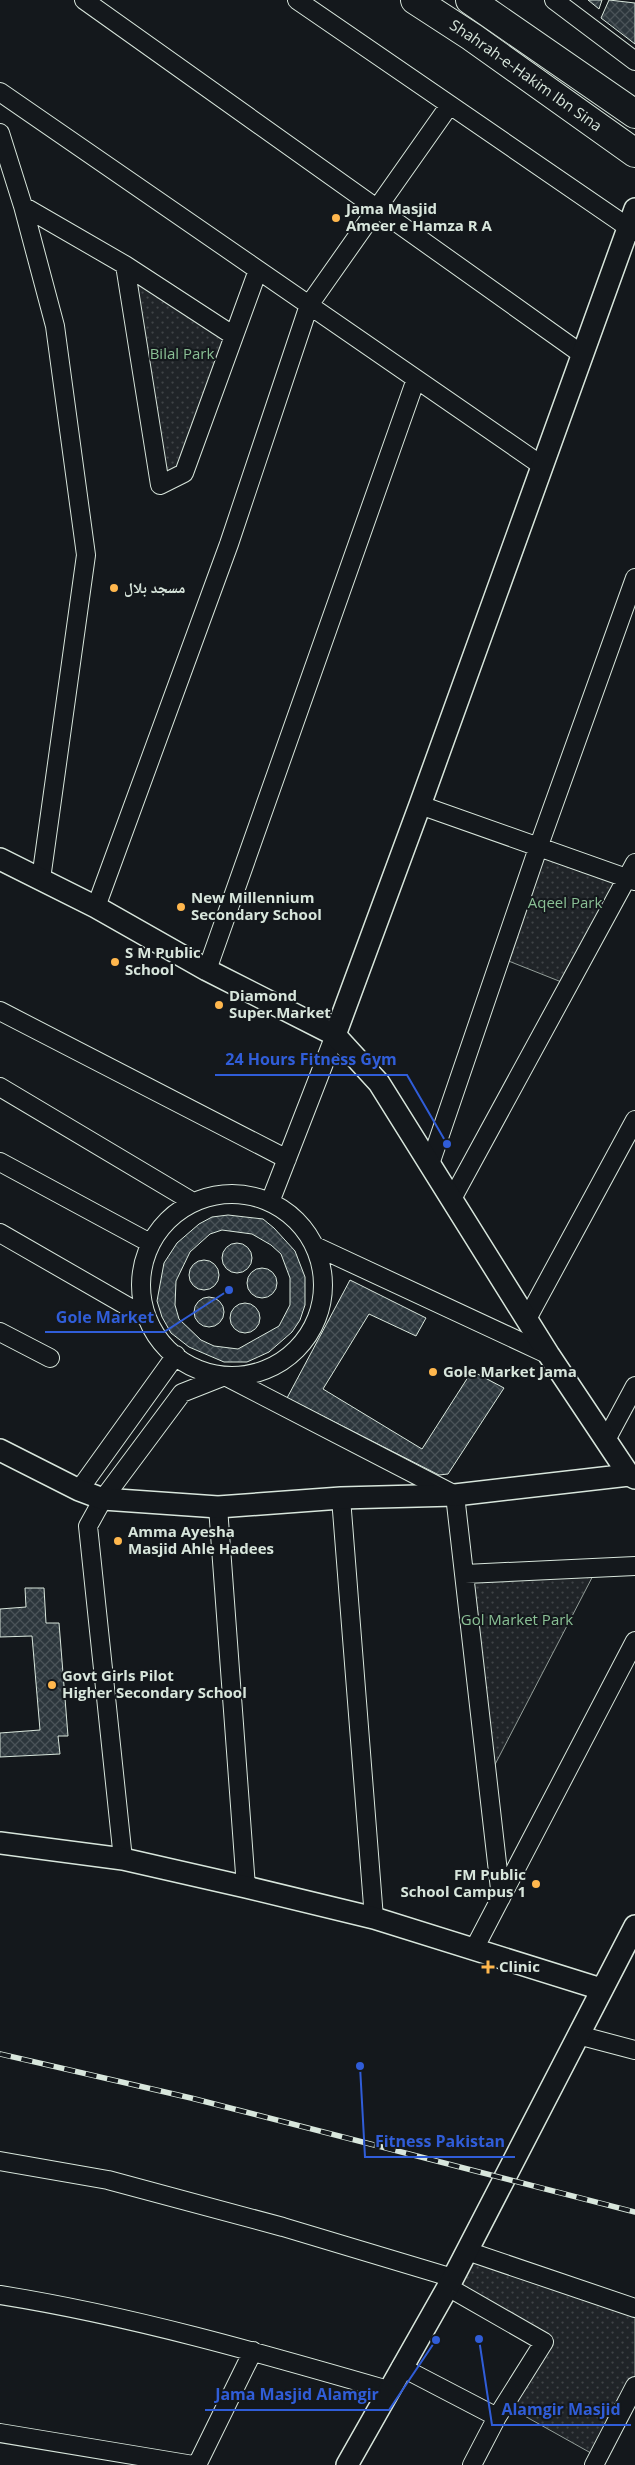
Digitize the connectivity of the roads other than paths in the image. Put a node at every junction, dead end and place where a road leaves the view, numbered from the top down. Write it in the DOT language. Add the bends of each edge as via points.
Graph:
graph roads {
  1 [pos="84,0"];
  2 [pos="297,0"];
  3 [pos="400,0"];
  4 [pos="415,0"];
  5 [pos="554,0"];
  6 [pos="476,3"];
  7 [pos="472,37"];
  8 [pos="635,61"];
  9 [pos="0,92"];
  10 [pos="449,106"];
  11 [pos="635,114"];
  12 [pos="0,133"];
  13 [pos="635,153"];
  14 [pos="23,206"];
  15 [pos="379,208"];
  16 [pos="633,222"];
  17 [pos="125,265"];
  18 [pos="258,270"];
  19 [pos="309,305"];
  20 [pos="234,336"];
  21 [pos="583,355"];
  22 [pos="416,378"];
  23 [pos="541,464"];
  24 [pos="635,578"];
  25 [pos="420,805"];
  26 [pos="538,848"];
  27 [pos="0,859"];
  28 [pos="633,874"];
  29 [pos="41,880"];
  30 [pos="96,908"];
  31 [pos="208,970"];
  32 [pos="0,1011"];
  33 [pos="334,1035"];
  34 [pos="0,1087"];
  35 [pos="634,1124"];
  36 [pos="287,1159"];
  37 [pos="0,1162"];
  38 [pos="430,1164"];
  39 [pos="452,1198"];
  40 [pos="193,1202"];
  41 [pos="270,1202"];
  42 [pos="0,1233"];
  43 [pos="150,1243"];
  44 [pos="315,1246"];
  45 [pos="146,1317"];
  46 [pos="527,1319"];
  47 [pos="0,1332"];
  48 [pos="548,1355"];
  49 [pos="176,1356"];
  50 [pos="50,1358"];
  51 [pos="225,1376"];
  52 [pos="635,1386"];
  53 [pos="606,1440"];
  54 [pos="0,1450"];
  55 [pos="632,1477"];
  56 [pos="78,1490"];
  57 [pos="454,1495"];
  58 [pos="341,1498"];
  59 [pos="103,1499"];
  60 [pos="218,1507"];
  61 [pos="635,1566"];
  62 [pos="465,1574"];
  63 [pos="635,1641"];
  64 [pos="0,1843"];
  65 [pos="123,1859"];
  66 [pos="246,1887"];
  67 [pos="501,1898"];
  68 [pos="374,1918"];
  69 [pos="635,1926"];
  70 [pos="474,1949"];
  71 [pos="602,1989"];
  72 [pos="578,2035"];
  73 [pos="635,2050"];
  74 [pos="0,2161"];
  75 [pos="467,2251"];
  76 [pos="450,2283"];
  77 [pos="0,2295"];
  78 [pos="635,2308"];
  79 [pos="253,2351"];
  80 [pos="401,2367"];
  81 [pos="635,2386"];
  82 [pos="388,2390"];
  83 [pos="497,2417"];
  84 [pos="0,2433"];
  85 [pos="195,2465"];
  86 [pos="347,2465"];
  87 [pos="472,2465"];
  88 [pos="594,2465"];
  1 -- 15 [label="street"];
  2 -- 10 [label="street"];
  3 -- 7 [label="highway"];
  4 -- 7 [label="highway, Shahrah-e-Hakim Ibn Sina"];
  5 -- 8 [label="street"];
  6 -- 11 [label="highway, Shahrah-e-Hakim Ibn Sina"];
  7 -- 13 [label="highway, Shahrah-e-Hakim Ibn Sina"];
  9 -- 18 [label="street"];
  10 -- 15 [label="street"];
  10 -- 16 [label="street"];
  12 -- 14 [label="street"];
  14 -- 17 [label="street"];
  14 -- 29 [label="street" via="55,326 86,555"];
  15 -- 19 [label="street"];
  15 -- 21 [label="street"];
  16 -- 21 [label="street"];
  17 -- 20 [label="street"];
  17 -- 20 [label="street" via="160,486 184,473"];
  18 -- 19 [label="street"];
  18 -- 20 [label="street"];
  19 -- 22 [label="street"];
  19 -- 30 [label="street" via="229,544"];
  21 -- 23 [label="street"];
  22 -- 23 [label="street"];
  22 -- 31 [label="street"];
  23 -- 25 [label="street"];
  24 -- 26 [label="street"];
  25 -- 26 [label="street"];
  25 -- 33 [label="street"];
  26 -- 28 [label="street"];
  26 -- 38 [label="street"];
  27 -- 29 [label="street"];
  28 -- 39 [label="street"];
  29 -- 30 [label="street"];
  30 -- 31 [label="street"];
  31 -- 33 [label="street"];
  32 -- 36 [label="street"];
  33 -- 36 [label="street"];
  33 -- 38 [label="street" via="379,1082"];
  34 -- 40 [label="street"];
  35 -- 46 [label="street"];
  36 -- 41 [label="street"];
  37 -- 43 [label="street"];
  38 -- 39 [label="street"];
  39 -- 46 [label="street"];
  40 -- 41 [label="street" via="224,1193 250,1195"];
  40 -- 43 [label="street" via="171,1215"];
  41 -- 44 [label="street" via="296,1220"];
  42 -- 45 [label="street"];
  43 -- 45 [label="street" via="142,1266 141,1298"];
  44 -- 48 [label="street"];
  44 -- 51 [label="street" via="324,1284 318,1315 303,1343 287,1358 258,1373"];
  45 -- 49 [label="street" via="163,1345"];
  46 -- 48 [label="street"];
  47 -- 50 [label="street"];
  48 -- 53 [label="street"];
  49 -- 51 [label="street" via="190,1366"];
  49 -- 56 [label="street"];
  51 -- 57 [label="street"];
  51 -- 59 [label="street" via="182,1392"];
  52 -- 53 [label="street"];
  53 -- 55 [label="street"];
  54 -- 56 [label="street"];
  55 -- 57 [label="street"];
  56 -- 59 [label="street"];
  57 -- 58 [label="street"];
  57 -- 62 [label="street"];
  58 -- 60 [label="street"];
  58 -- 68 [label="street"];
  59 -- 60 [label="street"];
  59 -- 65 [label="street" via="88,1526"];
  60 -- 66 [label="street"];
  61 -- 62 [label="street"];
  62 -- 67 [label="street"];
  63 -- 67 [label="street"];
  64 -- 65 [label="street"];
  65 -- 66 [label="street"];
  66 -- 68 [label="street"];
  67 -- 70 [label="street"];
  68 -- 70 [label="street"];
  69 -- 71 [label="street"];
  70 -- 71 [label="street"];
  71 -- 72 [label="street"];
  72 -- 73 [label="street"];
  72 -- 75 [label="street"];
  74 -- 76 [label="street" via="108,2180 283,2227"];
  75 -- 76 [label="street"];
  75 -- 78 [label="street"];
  76 -- 80 [label="street"];
  76 -- 83 [label="street" via="544,2342"];
  77 -- 79 [label="street" via="158,2326"];
  79 -- 82 [label="street"];
  79 -- 85 [label="street"];
  80 -- 82 [label="street"];
  80 -- 83 [label="street"];
  81 -- 88 [label="street"];
  82 -- 86 [label="street"];
  83 -- 87 [label="street"];
  84 -- 85 [label="street"];
}
